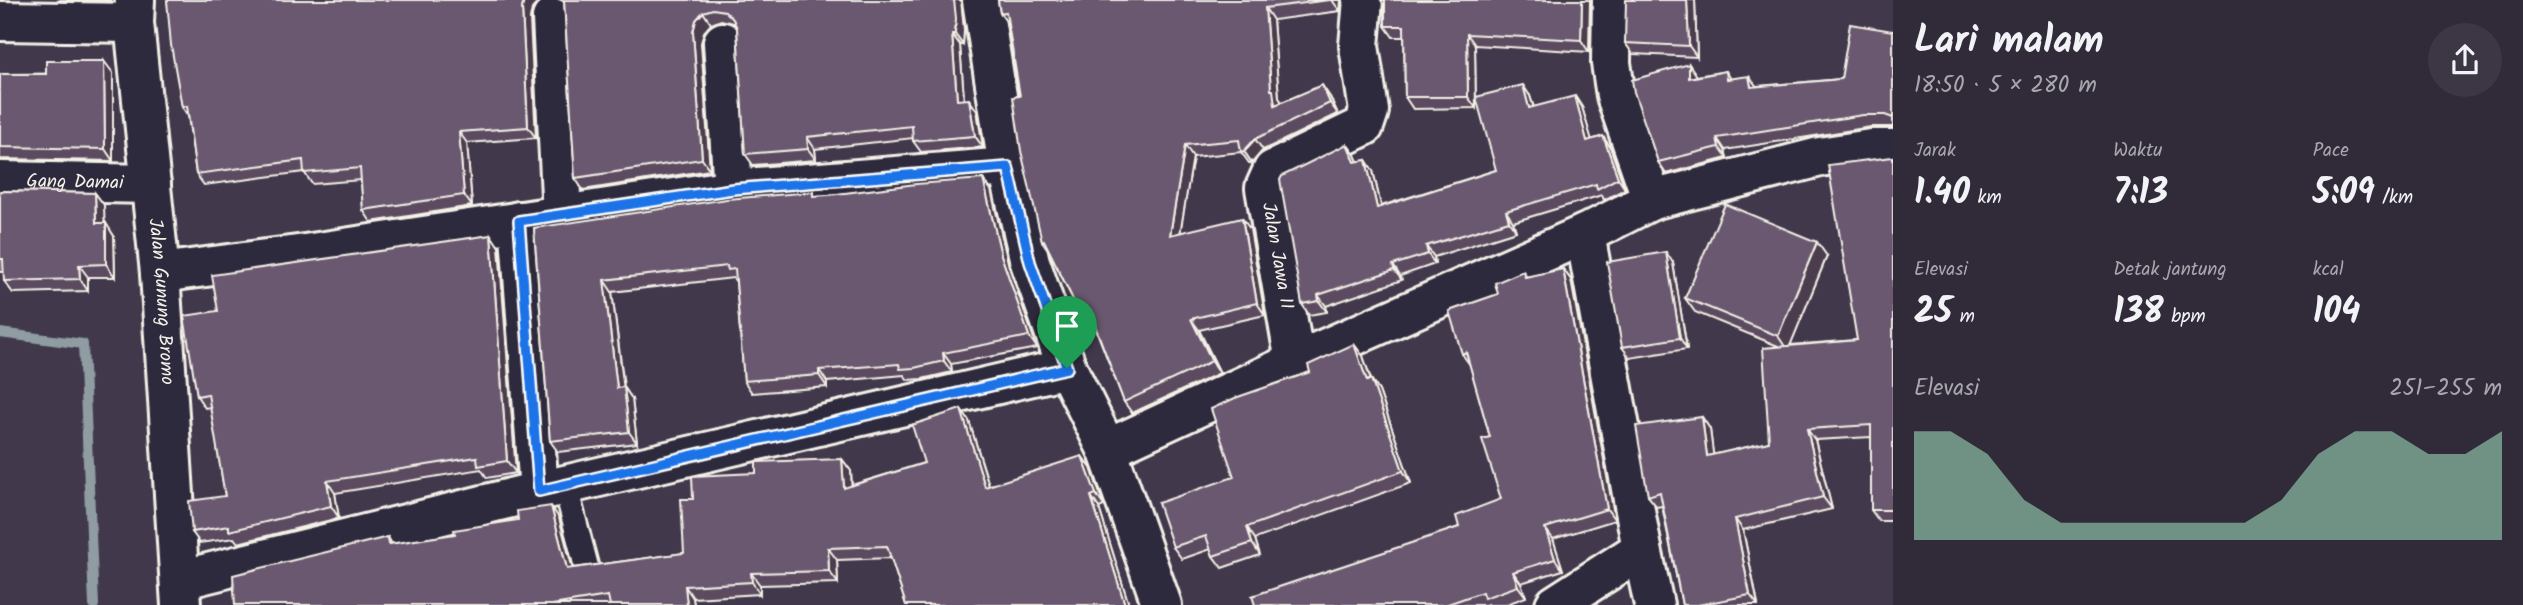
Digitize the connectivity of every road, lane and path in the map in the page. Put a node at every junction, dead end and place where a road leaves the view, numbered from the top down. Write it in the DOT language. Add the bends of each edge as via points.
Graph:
graph roads {
  1 [pos="982,0"];
  2 [pos="1363,0"];
  3 [pos="1612,0"];
  4 [pos="134,12"];
  5 [pos="552,18"];
  6 [pos="0,21"];
  7 [pos="723,42"];
  8 [pos="1893,149"];
  9 [pos="1008,167"];
  10 [pos="0,181"];
  11 [pos="151,184"];
  12 [pos="733,189"];
  13 [pos="1652,200"];
  14 [pos="562,216"];
  15 [pos="519,221"];
  16 [pos="1585,234"];
  17 [pos="160,273"];
  18 [pos="1295,362"];
  19 [pos="1067,368"];
  20 [pos="1107,449"];
  21 [pos="552,488"];
  22 [pos="1642,549"];
  23 [pos="586,565"];
  24 [pos="181,592"];
  25 [pos="1162,605"];
  26 [pos="1555,605"];
  27 [pos="1654,605"];
  1 -- 9 [label="street"];
  2 -- 18 [label="street, Jalan Jawa II" via="1359,46 1369,111 1364,126 1273,170 1265,188"];
  3 -- 13 [label="street" via="1611,63 1616,96"];
  4 -- 6 [label="street"];
  4 -- 11 [label="street, Jalan Gunung Bromo"];
  5 -- 14 [label="street"];
  7 -- 12 [label="street"];
  8 -- 13 [label="street" via="1819,157"];
  9 -- 12 [label="street"];
  9 -- 19 [label="street" via="1030,262"];
  10 -- 11 [label="street, Gang Damai"];
  11 -- 17 [label="street, Jalan Gunung Bromo"];
  12 -- 14 [label="street"];
  13 -- 16 [label="street"];
  14 -- 15 [label="street"];
  15 -- 17 [label="street"];
  15 -- 21 [label="street"];
  16 -- 18 [label="street"];
  16 -- 22 [label="street"];
  17 -- 24 [label="street, Jalan Gunung Bromo"];
  18 -- 20 [label="street"];
  19 -- 20 [label="street"];
  19 -- 21 [label="street"];
  20 -- 25 [label="street"];
  21 -- 23 [label="lane"];
  21 -- 24 [label="street"];
  22 -- 26 [label="street"];
  22 -- 27 [label="street"];
}
